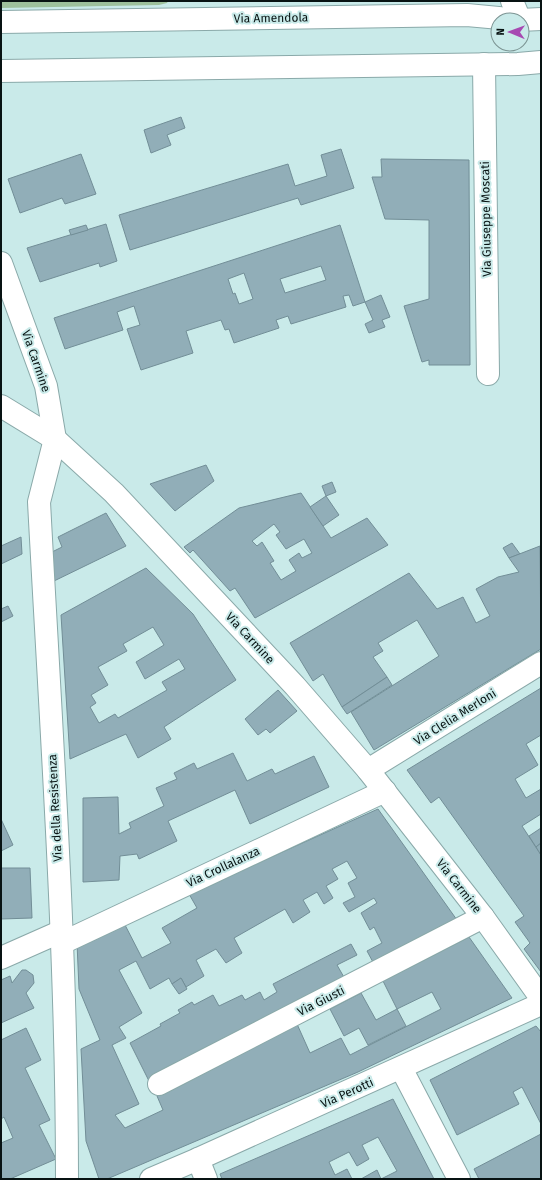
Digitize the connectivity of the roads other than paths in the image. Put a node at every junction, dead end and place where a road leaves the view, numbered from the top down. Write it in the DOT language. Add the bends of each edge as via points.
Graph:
graph roads {
  1 [pos="512,1"];
  2 [pos="464,8"];
  3 [pos="199,10"];
  4 [pos="517,12"];
  5 [pos="490,14"];
  6 [pos="541,19"];
  7 [pos="530,20"];
  8 [pos="1,22"];
  9 [pos="541,62"];
  10 [pos="484,64"];
  11 [pos="1,71"];
  12 [pos="1,264"];
  13 [pos="488,374"];
  14 [pos="1,406"];
  15 [pos="55,439"];
  16 [pos="541,663"];
  17 [pos="368,770"];
  18 [pos="385,791"];
  19 [pos="483,918"];
  20 [pos="62,937"];
  21 [pos="1,958"];
  22 [pos="541,998"];
  23 [pos="541,1004"];
  24 [pos="401,1068"];
  25 [pos="159,1084"];
  26 [pos="202,1169"];
  27 [pos="67,1179"];
  28 [pos="151,1179"];
  29 [pos="459,1179"];
  1 -- 4 [label="street"];
  2 -- 3 [label="street, Via Amendola"];
  2 -- 5 [label="street, Via Amendola"];
  3 -- 8 [label="street, Via Amendola"];
  6 -- 7 [label="street, Via Amendola"];
  9 -- 10 [label="street"];
  10 -- 11 [label="street"];
  10 -- 13 [label="street, Via Giuseppe Moscati"];
  12 -- 15 [label="street, Via Carmine" via="46,386"];
  14 -- 15 [label="street"];
  15 -- 17 [label="street, Via Carmine" via="114,493 295,686"];
  15 -- 20 [label="street, Via della Resistenza" via="39,502"];
  16 -- 17 [label="street, Via Clelia Merloni"];
  17 -- 18 [label="street, Via Carmine"];
  18 -- 19 [label="street, Via Carmine"];
  18 -- 20 [label="street, Via Crollalanza"];
  19 -- 22 [label="street, Via Carmine"];
  19 -- 25 [label="street, Via Giusti"];
  20 -- 21 [label="street, Via Crollalanza"];
  20 -- 27 [label="street, Via della Resistenza"];
  23 -- 24 [label="street, Via Perotti"];
  24 -- 26 [label="street, Via Perotti"];
  24 -- 29 [label="street"];
  26 -- 28 [label="street, Via Perotti"];
}
